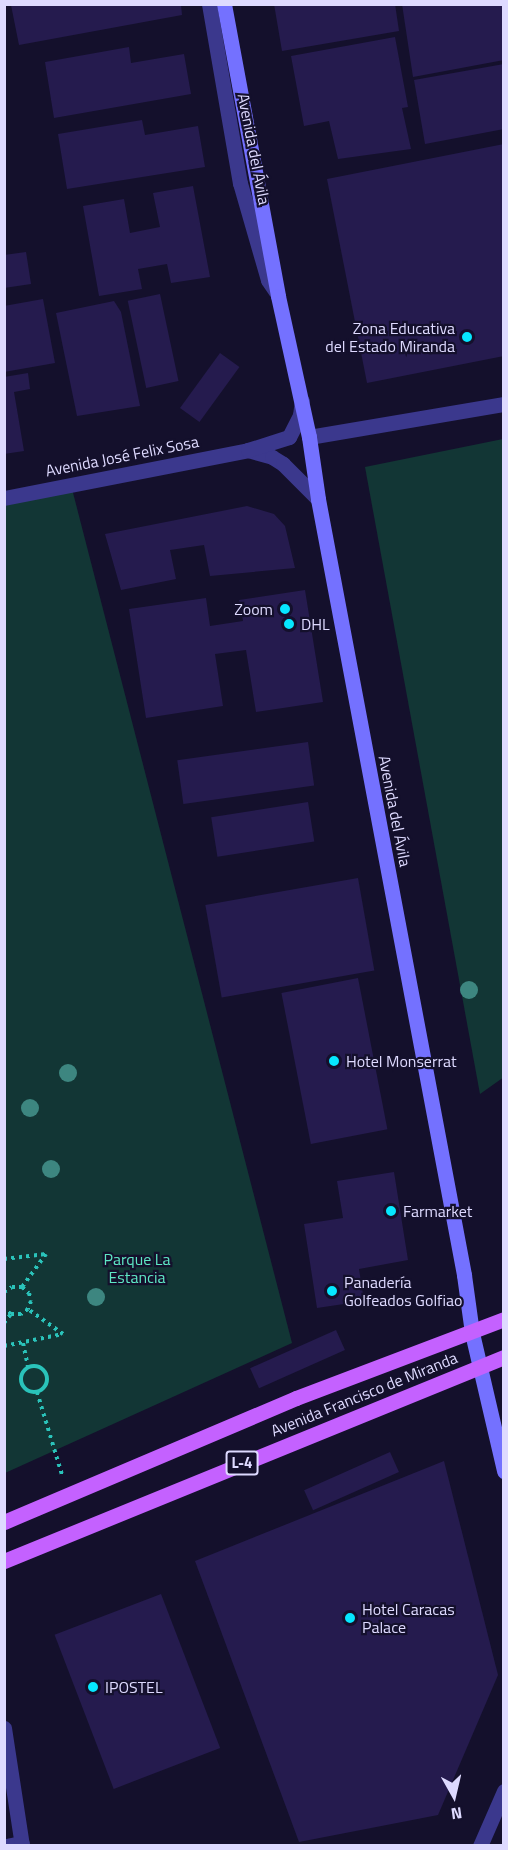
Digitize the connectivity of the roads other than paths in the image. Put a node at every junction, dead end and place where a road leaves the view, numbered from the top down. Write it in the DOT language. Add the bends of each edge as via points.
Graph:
graph roads {
  1 [pos="209,4"];
  2 [pos="224,4"];
  3 [pos="279,296"];
  4 [pos="302,401"];
  5 [pos="504,404"];
  6 [pos="309,437"];
  7 [pos="248,450"];
  8 [pos="4,498"];
  9 [pos="318,499"];
  10 [pos="504,1319"];
  11 [pos="472,1333"];
  12 [pos="504,1357"];
  13 [pos="480,1367"];
  14 [pos="504,1471"];
  15 [pos="4,1522"];
  16 [pos="4,1561"];
  17 [pos="4,1728"];
  18 [pos="504,1791"];
  19 [pos="22,1844"];
  20 [pos="6,1845"];
  21 [pos="480,1845"];
  1 -- 3 [label="street, Avenida del Ávila" via="240,183 268,280"];
  2 -- 3 [label="main road, Avenida del Ávila"];
  3 -- 4 [label="main road, Avenida del Ávila"];
  4 -- 6 [label="main road, Avenida del Ávila"];
  4 -- 7 [label="street, Avenida José Felix Sosa" via="300,416 289,437"];
  5 -- 6 [label="street"];
  6 -- 9 [label="main road, Avenida del Ávila"];
  7 -- 8 [label="street, Avenida José Felix Sosa"];
  7 -- 9 [label="street" via="283,464"];
  9 -- 11 [label="main road, Avenida del Ávila"];
  10 -- 11 [label="main road, Avenida Francisco de Miranda / L-4"];
  11 -- 13 [label="main road, Avenida del Ávila"];
  11 -- 15 [label="main road, Avenida Francisco de Miranda / L-4" via="296,1398"];
  12 -- 13 [label="main road, Avenida Francisco de Miranda / L-4"];
  13 -- 14 [label="main road, Avenida del Ávila"];
  13 -- 16 [label="main road, Avenida Francisco de Miranda / L-4"];
  17 -- 19 [label="street"];
  18 -- 21 [label="street"];
  19 -- 20 [label="street"];
}
